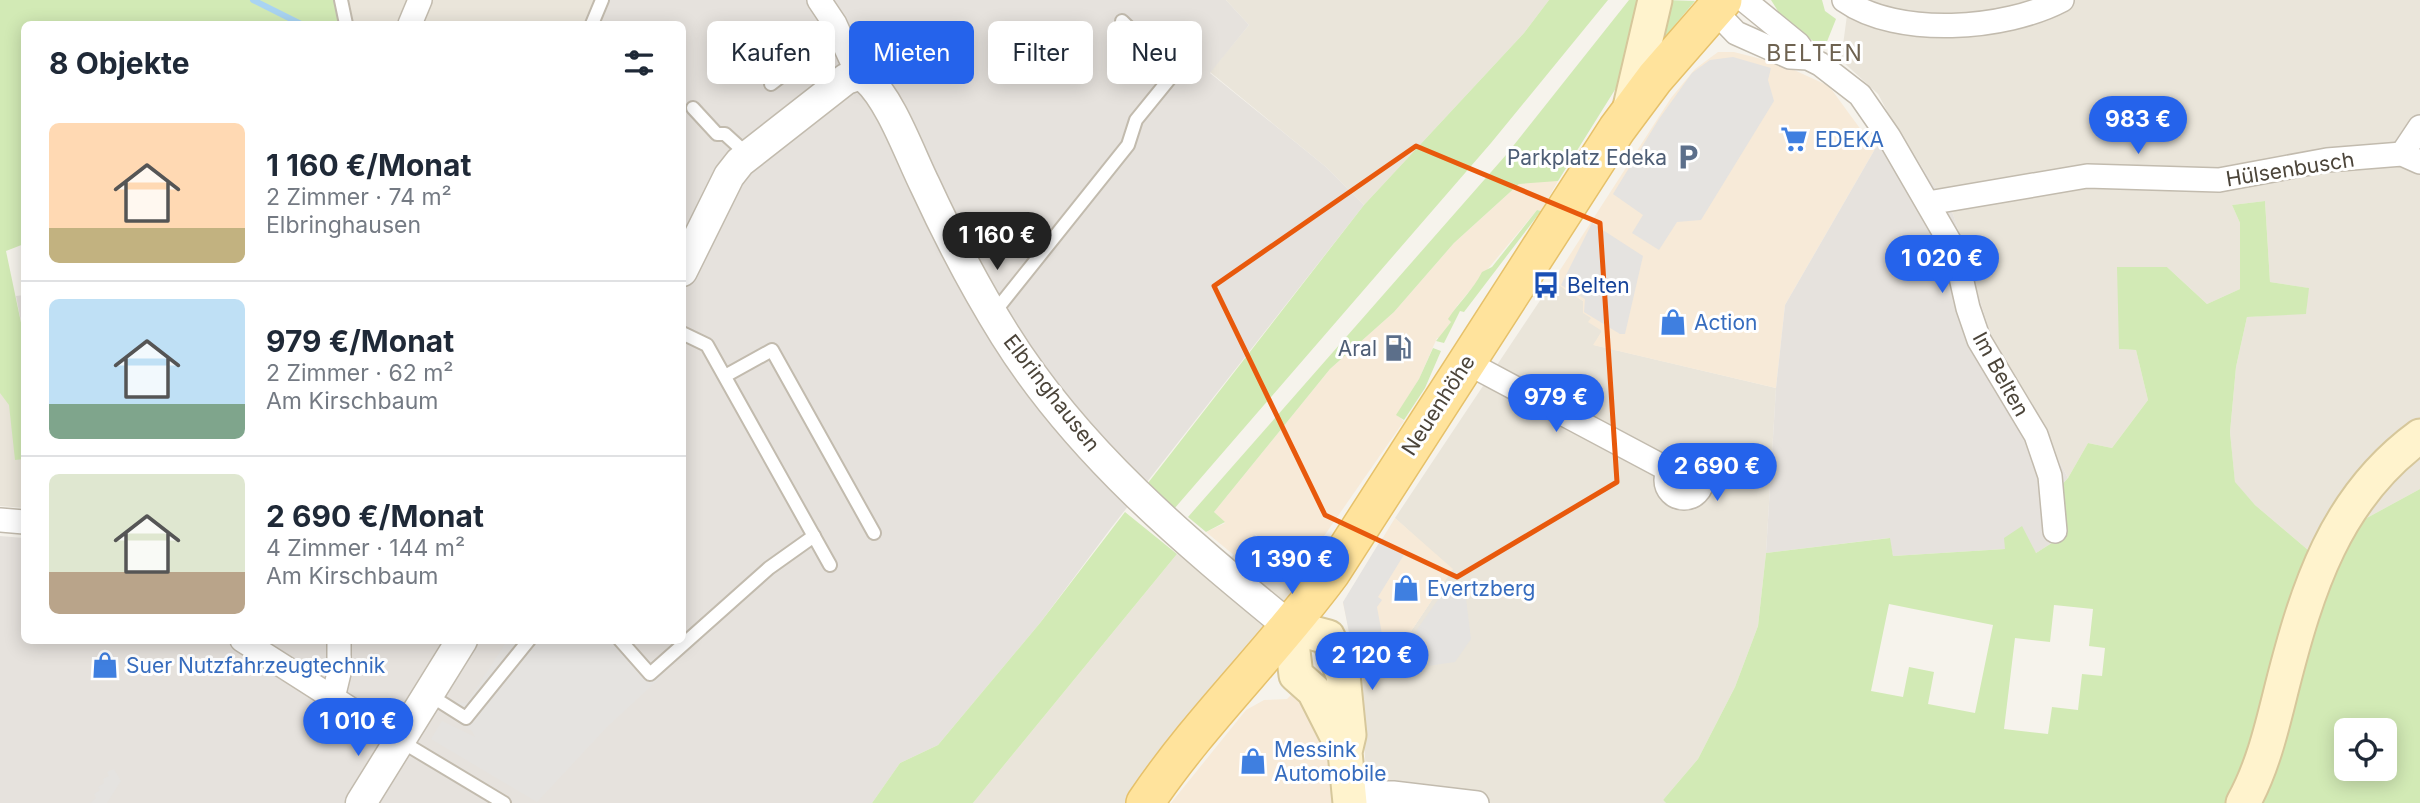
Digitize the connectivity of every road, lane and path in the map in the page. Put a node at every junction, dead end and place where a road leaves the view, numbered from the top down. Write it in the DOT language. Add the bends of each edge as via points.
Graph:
graph roads {
  1 [pos="341,0"];
  2 [pos="420,0"];
  3 [pos="602,0"];
  4 [pos="819,0"];
  5 [pos="1655,0"];
  6 [pos="1844,0"];
  7 [pos="2062,0"];
  8 [pos="1721,3"];
  9 [pos="345,21"];
  10 [pos="411,21"];
  11 [pos="593,21"];
  12 [pos="839,32"];
  13 [pos="835,35"];
  14 [pos="849,55"];
  15 [pos="1808,58"];
  16 [pos="849,80"];
  17 [pos="872,84"];
  18 [pos="1165,84"];
  19 [pos="693,108"];
  20 [pos="1628,113"];
  21 [pos="2420,127"];
  22 [pos="748,156"];
  23 [pos="2411,158"];
  24 [pos="1927,203"];
  25 [pos="686,263"];
  26 [pos="993,315"];
  27 [pos="686,336"];
  28 [pos="1466,362"];
  29 [pos="725,376"];
  30 [pos="2420,436"];
  31 [pos="1669,470"];
  32 [pos="0,520"];
  33 [pos="21,523"];
  34 [pos="2054,531"];
  35 [pos="874,533"];
  36 [pos="814,536"];
  37 [pos="830,565"];
  38 [pos="1290,627"];
  39 [pos="686,642"];
  40 [pos="248,644"];
  41 [pos="339,644"];
  42 [pos="459,644"];
  43 [pos="526,644"];
  44 [pos="624,644"];
  45 [pos="684,644"];
  46 [pos="428,694"];
  47 [pos="334,698"];
  48 [pos="399,740"];
  49 [pos="1345,752"];
  50 [pos="1350,798"];
  51 [pos="361,803"];
  52 [pos="504,803"];
  53 [pos="1145,803"];
  54 [pos="1476,803"];
  55 [pos="2243,803"];
  1 -- 9 [label="lane"];
  2 -- 10 [label="street"];
  3 -- 11 [label="lane"];
  4 -- 12 [label="street, Elbringhausen"];
  5 -- 20 [label="main road"];
  6 -- 7 [label="street" via="1867,13 1952,26 2017,18"];
  8 -- 15 [label="street, Im Belten" via="1798,44"];
  8 -- 15 [label="street, Im Belten" via="1736,33 1790,57"];
  8 -- 20 [label="main road, Neuenhöhe"];
  12 -- 13 [label="lane"];
  12 -- 14 [label="street, Elbringhausen"];
  15 -- 24 [label="street, Im Belten" via="1860,95"];
  16 -- 22 [label="street"];
  17 -- 26 [label="street, Elbringhausen"];
  18 -- 26 [label="lane" via="1136,120 1128,145"];
  19 -- 22 [label="lane" via="718,135 725,134"];
  20 -- 28 [label="main road, Neuenhöhe"];
  21 -- 23 [label="street, Hülsenbusch"];
  22 -- 25 [label="street" via="729,176"];
  23 -- 24 [label="street, Hülsenbusch" via="2327,160 2219,180 2087,176"];
  24 -- 34 [label="street, Im Belten" via="1955,251 1979,340 2036,435 2050,476"];
  26 -- 38 [label="street, Elbringhausen" via="1024,364 1125,484"];
  27 -- 29 [label="lane" via="707,345"];
  28 -- 31 [label="street"];
  28 -- 38 [label="main road, Neuenhöhe" via="1331,573"];
  29 -- 35 [label="lane" via="772,351"];
  29 -- 36 [label="lane"];
  30 -- 55 [label="main road" via="2364,487 2326,549 2299,624 2260,765"];
  32 -- 33 [label="street"];
  36 -- 37 [label="lane"];
  36 -- 39 [label="lane" via="769,568"];
  38 -- 49 [label="main road" via="1296,676 1314,691"];
  38 -- 49 [label="main road" via="1328,637 1343,675 1349,735"];
  38 -- 53 [label="main road, Neuenhöhe" via="1192,740"];
  40 -- 47 [label="street"];
  41 -- 47 [label="street"];
  42 -- 46 [label="street"];
  43 -- 46 [label="lane" via="466,718"];
  44 -- 45 [label="lane" via="650,674"];
  46 -- 48 [label="street"];
  47 -- 48 [label="street"];
  48 -- 51 [label="street"];
  48 -- 52 [label="lane"];
  49 -- 50 [label="main road"];
  50 -- 54 [label="street" via="1393,793"];
}
